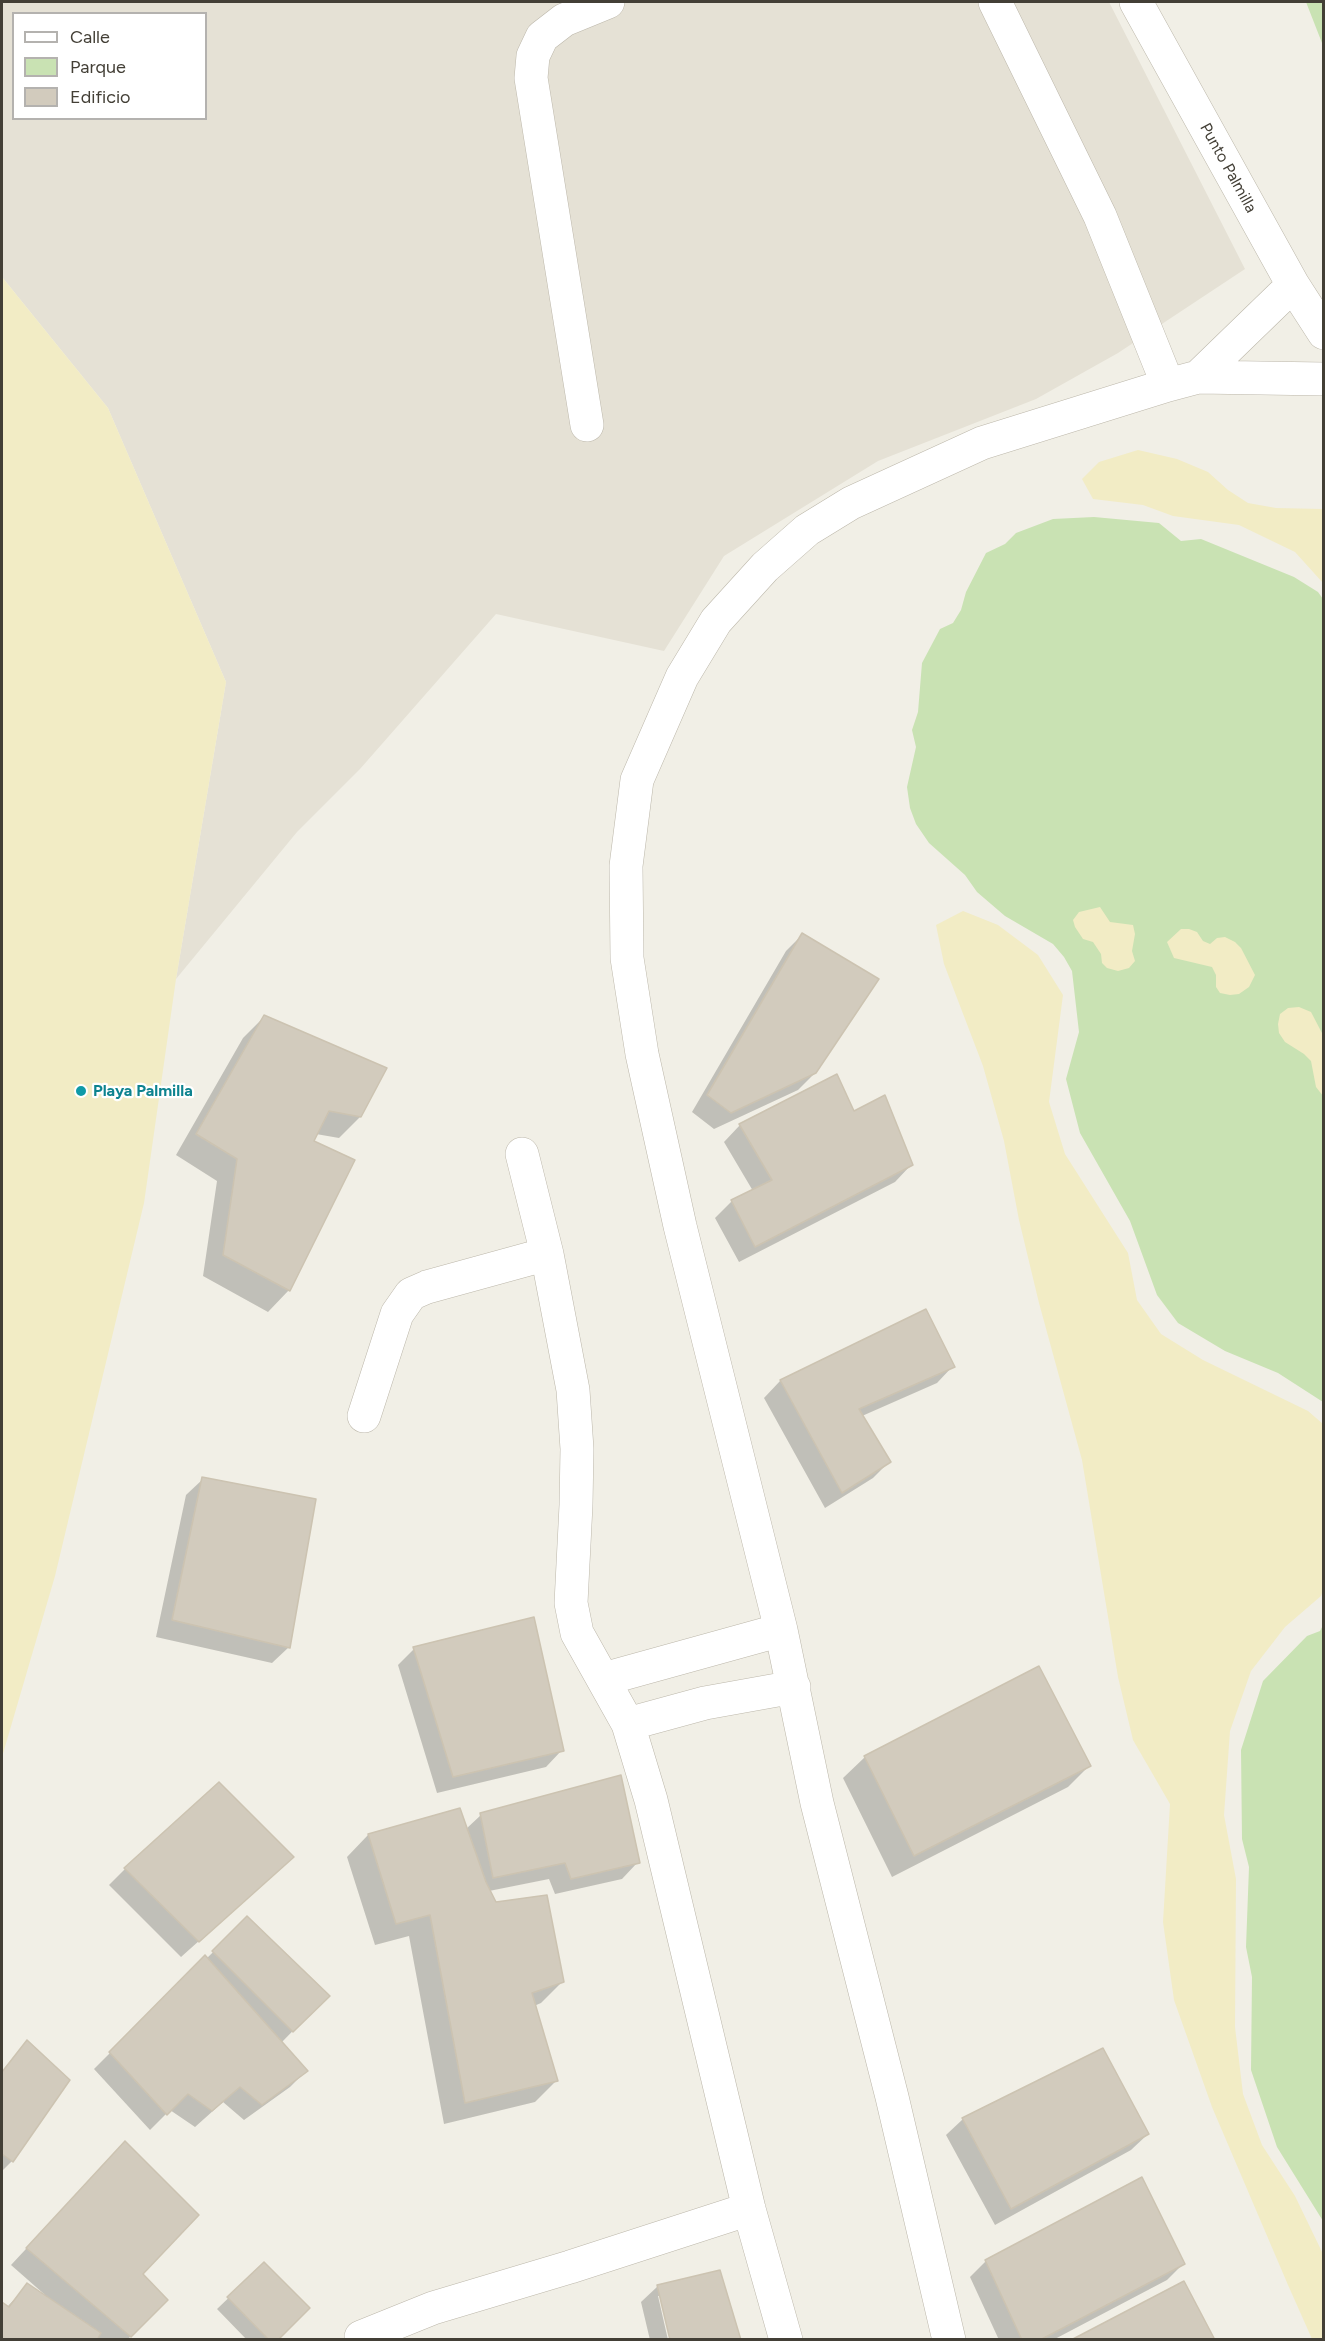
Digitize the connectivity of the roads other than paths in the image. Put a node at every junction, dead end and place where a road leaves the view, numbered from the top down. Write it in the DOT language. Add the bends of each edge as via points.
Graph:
graph roads {
  1 [pos="608,2"];
  2 [pos="995,2"];
  3 [pos="1136,2"];
  4 [pos="1293,285"];
  5 [pos="1323,333"];
  6 [pos="1323,379"];
  7 [pos="1183,381"];
  8 [pos="587,425"];
  9 [pos="522,1154"];
  10 [pos="547,1254"];
  11 [pos="364,1416"];
  12 [pos="781,1630"];
  13 [pos="604,1679"];
  14 [pos="794,1687"];
  15 [pos="628,1724"];
  16 [pos="749,2210"];
  17 [pos="361,2337"];
  18 [pos="786,2340"];
  19 [pos="949,2340"];
  1 -- 8 [label="street" via="564,20 542,37 533,56 531,78"];
  2 -- 7 [label="street"];
  3 -- 4 [label="street, Punto Palmilla"];
  4 -- 5 [label="street, Punto Palmilla"];
  4 -- 7 [label="street"];
  6 -- 7 [label="street"];
  7 -- 12 [label="street" via="982,443 851,503 807,530 765,567 716,621 682,677 637,780 626,866 627,958 642,1054 680,1226"];
  9 -- 10 [label="street"];
  10 -- 11 [label="street" via="411,1294 397,1314"];
  10 -- 13 [label="street" via="573,1390 577,1449 571,1604 577,1633"];
  12 -- 13 [label="street"];
  12 -- 14 [label="street"];
  13 -- 15 [label="street"];
  14 -- 15 [label="street" via="705,1703"];
  14 -- 19 [label="street" via="817,1803"];
  15 -- 16 [label="street" via="654,1810"];
  16 -- 17 [label="street" via="433,2308"];
  16 -- 18 [label="street"];
}
